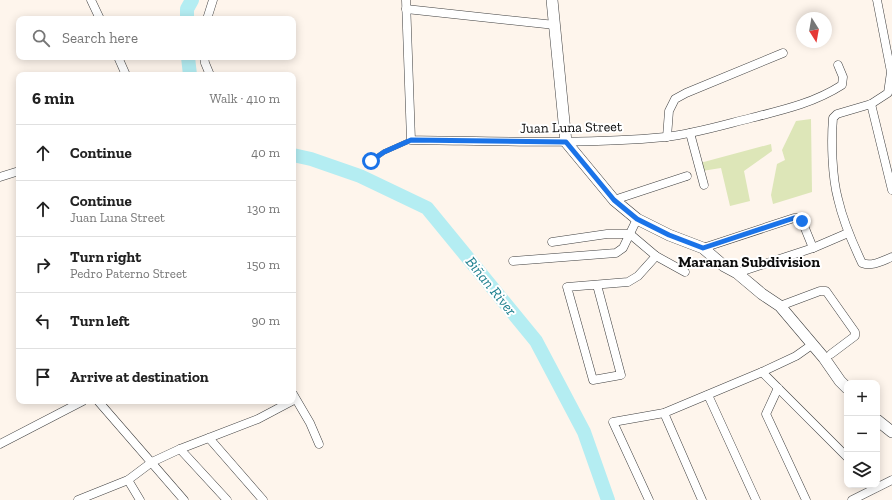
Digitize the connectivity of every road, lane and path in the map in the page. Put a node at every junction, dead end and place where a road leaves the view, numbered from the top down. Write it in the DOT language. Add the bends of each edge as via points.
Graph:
graph roads {
  1 [pos="91,0"];
  2 [pos="213,0"];
  3 [pos="406,0"];
  4 [pos="552,0"];
  5 [pos="877,0"];
  6 [pos="406,9"];
  7 [pos="99,16"];
  8 [pos="208,16"];
  9 [pos="555,26"];
  10 [pos="783,53"];
  11 [pos="119,60"];
  12 [pos="204,60"];
  13 [pos="838,65"];
  14 [pos="125,72"];
  15 [pos="209,72"];
  16 [pos="892,72"];
  17 [pos="871,104"];
  18 [pos="690,133"];
  19 [pos="666,137"];
  20 [pos="411,140"];
  21 [pos="566,142"];
  22 [pos="371,161"];
  23 [pos="16,172"];
  24 [pos="687,176"];
  25 [pos="0,177"];
  26 [pos="704,185"];
  27 [pos="892,190"];
  28 [pos="614,200"];
  29 [pos="637,219"];
  30 [pos="848,233"];
  31 [pos="630,234"];
  32 [pos="552,242"];
  33 [pos="703,248"];
  34 [pos="813,248"];
  35 [pos="656,256"];
  36 [pos="892,257"];
  37 [pos="513,261"];
  38 [pos="685,272"];
  39 [pos="737,273"];
  40 [pos="597,285"];
  41 [pos="780,306"];
  42 [pos="812,344"];
  43 [pos="831,354"];
  44 [pos="762,372"];
  45 [pos="844,385"];
  46 [pos="778,388"];
  47 [pos="708,395"];
  48 [pos="296,403"];
  49 [pos="77,404"];
  50 [pos="101,404"];
  51 [pos="284,404"];
  52 [pos="664,413"];
  53 [pos="880,422"];
  54 [pos="892,432"];
  55 [pos="209,438"];
  56 [pos="0,444"];
  57 [pos="319,444"];
  58 [pos="180,449"];
  59 [pos="844,454"];
  60 [pos="152,462"];
  61 [pos="128,480"];
  62 [pos="892,480"];
  63 [pos="880,484"];
  64 [pos="873,488"];
  65 [pos="78,500"];
  66 [pos="140,500"];
  67 [pos="184,500"];
  68 [pos="227,500"];
  69 [pos="263,500"];
  70 [pos="649,500"];
  71 [pos="702,500"];
  72 [pos="756,500"];
  73 [pos="806,500"];
  74 [pos="852,500"];
  1 -- 7 [label="street"];
  2 -- 8 [label="street"];
  3 -- 6 [label="street"];
  4 -- 9 [label="street"];
  5 -- 16 [label="street"];
  6 -- 9 [label="street"];
  6 -- 20 [label="street"];
  9 -- 21 [label="street"];
  10 -- 19 [label="street" via="675,98 669,111"];
  11 -- 14 [label="street"];
  12 -- 15 [label="street"];
  13 -- 18 [label="street, Juan Luna Street" via="843,84 816,99"];
  16 -- 17 [label="street" via="888,93"];
  17 -- 27 [label="street"];
  17 -- 30 [label="street" via="837,114 833,118 837,198"];
  18 -- 19 [label="street, Juan Luna Street"];
  18 -- 26 [label="street"];
  19 -- 21 [label="street, Juan Luna Street"];
  20 -- 21 [label="street, Juan Luna Street"];
  20 -- 22 [label="lane"];
  21 -- 28 [label="street"];
  23 -- 25 [label="street"];
  24 -- 28 [label="street"];
  28 -- 29 [label="street"];
  29 -- 31 [label="street"];
  29 -- 33 [label="street"];
  30 -- 34 [label="street"];
  30 -- 36 [label="street" via="862,263 873,264"];
  31 -- 32 [label="street" via="607,234"];
  31 -- 35 [label="street"];
  31 -- 37 [label="street" via="623,248 616,253"];
  33 -- 34 [label="street" via="798,218 802,221"];
  33 -- 39 [label="street" via="724,266"];
  34 -- 39 [label="street"];
  35 -- 38 [label="street"];
  35 -- 40 [label="street" via="638,276 628,282"];
  39 -- 41 [label="street"];
  40 -- 40 [label="street" via="567,287 593,380 622,375"];
  41 -- 42 [label="street"];
  41 -- 43 [label="street" via="826,291 856,332 855,336"];
  42 -- 44 [label="street" via="796,356"];
  42 -- 45 [label="street"];
  44 -- 46 [label="street"];
  44 -- 47 [label="street"];
  46 -- 59 [label="street"];
  46 -- 73 [label="street" via="766,414"];
  47 -- 52 [label="street"];
  47 -- 72 [label="street"];
  48 -- 57 [label="street" via="310,423"];
  49 -- 56 [label="street"];
  50 -- 60 [label="street"];
  51 -- 55 [label="street" via="258,419"];
  52 -- 70 [label="street" via="613,422"];
  52 -- 71 [label="street"];
  53 -- 54 [label="street"];
  55 -- 58 [label="street"];
  55 -- 69 [label="street"];
  58 -- 60 [label="street"];
  58 -- 68 [label="street"];
  60 -- 61 [label="street"];
  60 -- 67 [label="street"];
  61 -- 65 [label="street"];
  61 -- 66 [label="street"];
  62 -- 63 [label="street"];
  64 -- 74 [label="street"];
}
